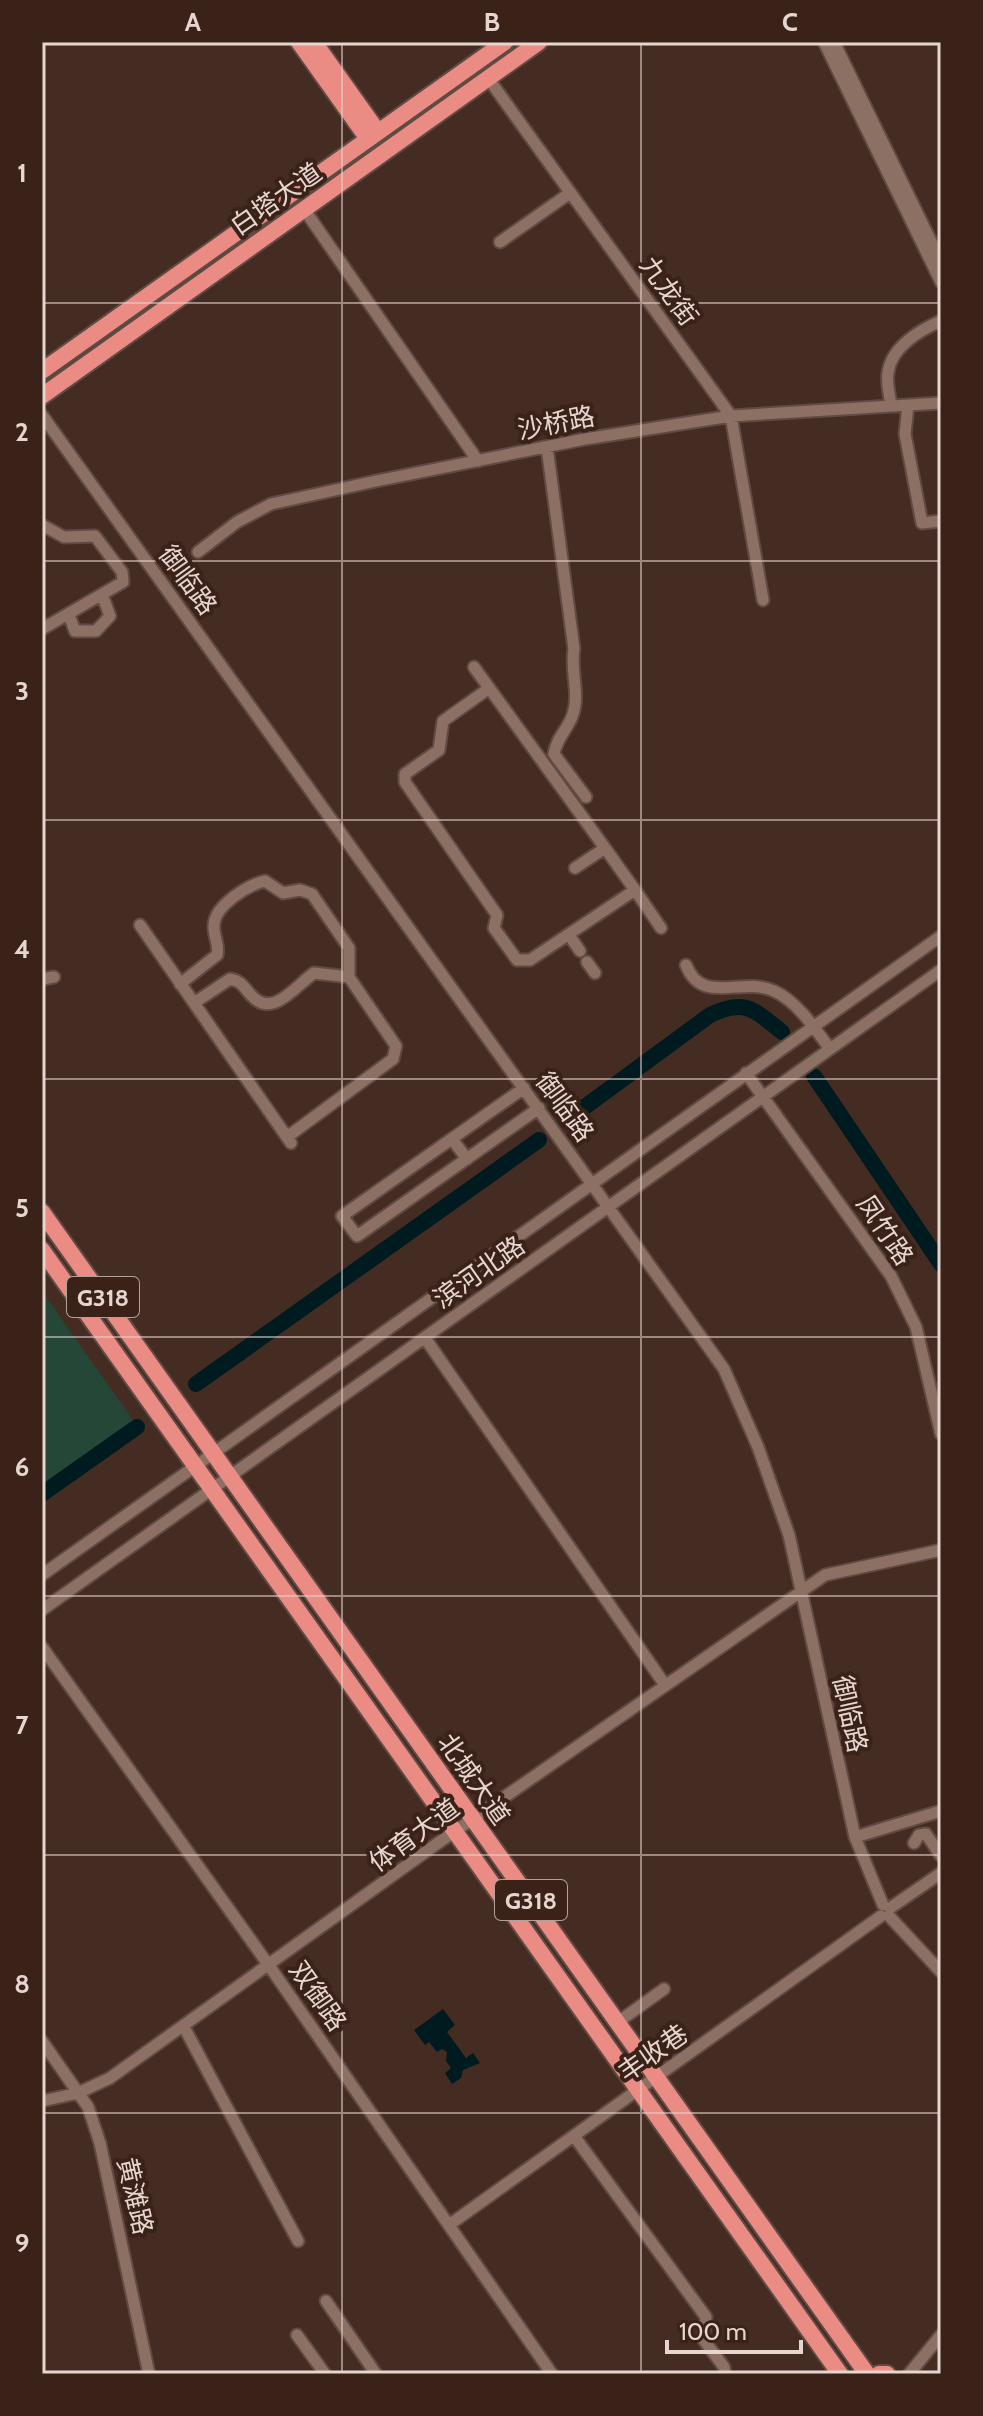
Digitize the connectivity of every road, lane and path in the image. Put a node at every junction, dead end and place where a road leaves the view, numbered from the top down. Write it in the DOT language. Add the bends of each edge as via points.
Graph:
graph roads {
  1 [pos="299,42"];
  2 [pos="314,42"];
  3 [pos="505,42"];
  4 [pos="539,42"];
  5 [pos="824,42"];
  6 [pos="834,42"];
  7 [pos="488,78"];
  8 [pos="373,136"];
  9 [pos="570,193"];
  10 [pos="304,209"];
  11 [pos="500,242"];
  12 [pos="940,271"];
  13 [pos="941,321"];
  14 [pos="42,371"];
  15 [pos="42,396"];
  16 [pos="941,403"];
  17 [pos="908,405"];
  18 [pos="891,406"];
  19 [pos="42,415"];
  20 [pos="731,416"];
  21 [pos="547,447"];
  22 [pos="478,461"];
  23 [pos="941,521"];
  24 [pos="42,525"];
  25 [pos="198,552"];
  26 [pos="103,597"];
  27 [pos="763,600"];
  28 [pos="69,615"];
  29 [pos="42,629"];
  30 [pos="474,667"];
  31 [pos="488,689"];
  32 [pos="586,797"];
  33 [pos="605,848"];
  34 [pos="575,868"];
  35 [pos="635,890"];
  36 [pos="140,925"];
  37 [pos="661,928"];
  38 [pos="569,935"];
  39 [pos="941,936"];
  40 [pos="580,951"];
  41 [pos="587,962"];
  42 [pos="686,965"];
  43 [pos="941,970"];
  44 [pos="595,973"];
  45 [pos="349,977"];
  46 [pos="180,984"];
  47 [pos="194,1003"];
  48 [pos="811,1027"];
  49 [pos="828,1051"];
  50 [pos="746,1073"];
  51 [pos="524,1088"];
  52 [pos="764,1097"];
  53 [pos="540,1110"];
  54 [pos="452,1139"];
  55 [pos="467,1159"];
  56 [pos="592,1183"];
  57 [pos="609,1207"];
  58 [pos="42,1212"];
  59 [pos="42,1250"];
  60 [pos="425,1338"];
  61 [pos="941,1434"];
  62 [pos="214,1454"];
  63 [pos="196,1467"];
  64 [pos="230,1477"];
  65 [pos="212,1489"];
  66 [pos="941,1550"];
  67 [pos="42,1575"];
  68 [pos="799,1592"];
  69 [pos="42,1610"];
  70 [pos="42,1647"];
  71 [pos="665,1685"];
  72 [pos="941,1811"];
  73 [pos="928,1818"];
  74 [pos="473,1819"];
  75 [pos="455,1831"];
  76 [pos="926,1834"];
  77 [pos="855,1837"];
  78 [pos="914,1843"];
  79 [pos="941,1856"];
  80 [pos="941,1873"];
  81 [pos="886,1911"];
  82 [pos="270,1967"];
  83 [pos="941,1972"];
  84 [pos="664,1989"];
  85 [pos="618,2022"];
  86 [pos="184,2027"];
  87 [pos="42,2041"];
  88 [pos="657,2077"];
  89 [pos="639,2090"];
  90 [pos="78,2093"];
  91 [pos="42,2101"];
  92 [pos="574,2136"];
  93 [pos="449,2225"];
  94 [pos="298,2241"];
  95 [pos="326,2301"];
  96 [pos="297,2335"];
  97 [pos="941,2335"];
  98 [pos="149,2374"];
  99 [pos="325,2374"];
  100 [pos="376,2374"];
  101 [pos="552,2374"];
  102 [pos="725,2374"];
  103 [pos="840,2374"];
  104 [pos="867,2374"];
  105 [pos="879,2374"];
  106 [pos="887,2374"];
  107 [pos="909,2374"];
  1 -- 8 [label="highway"];
  2 -- 8 [label="highway"];
  3 -- 8 [label="highway, 白塔大道"];
  4 -- 7 [label="highway, 白塔大道"];
  5 -- 12 [label="street"];
  6 -- 12 [label="street"];
  7 -- 9 [label="street, 九龙街"];
  7 -- 10 [label="highway, 白塔大道"];
  8 -- 14 [label="highway, 白塔大道"];
  9 -- 11 [label="street"];
  9 -- 20 [label="street, 九龙街"];
  10 -- 15 [label="highway, 白塔大道"];
  10 -- 22 [label="street"];
  13 -- 18 [label="street" via="918,329 894,358 888,373"];
  16 -- 17 [label="street, 沙桥路"];
  17 -- 18 [label="street, 沙桥路"];
  17 -- 23 [label="street" via="905,434 922,523"];
  18 -- 20 [label="street, 沙桥路"];
  19 -- 51 [label="street, 御临路"];
  20 -- 21 [label="street, 沙桥路"];
  20 -- 27 [label="street"];
  21 -- 22 [label="street, 沙桥路"];
  21 -- 32 [label="street" via="576,698 554,754"];
  22 -- 25 [label="street, 沙桥路" via="271,504"];
  24 -- 26 [label="street" via="64,537 100,540 123,582"];
  26 -- 28 [label="street"];
  26 -- 28 [label="street" via="110,616 96,631 75,631"];
  28 -- 29 [label="street"];
  30 -- 31 [label="street"];
  31 -- 33 [label="street"];
  31 -- 38 [label="street" via="443,721 439,750 405,774 405,782 497,915 494,928 512,955 530,960"];
  33 -- 34 [label="street"];
  33 -- 35 [label="street"];
  35 -- 37 [label="street"];
  35 -- 38 [label="street"];
  36 -- 46 [label="street"];
  38 -- 40 [label="street"];
  39 -- 48 [label="street, 滨河北路"];
  41 -- 44 [label="street"];
  42 -- 48 [label="street" via="704,988 750,985 773,991"];
  43 -- 49 [label="street, 滨河北路"];
  45 -- 46 [label="street" via="349,948 312,894 283,893 265,881 217,912 217,955"];
  45 -- 47 [label="street" via="314,973 267,1006 240,981 230,979"];
  45 -- 47 [label="street" via="396,1046 393,1059 289,1140"];
  46 -- 47 [label="street"];
  48 -- 49 [label="street"];
  48 -- 50 [label="street, 滨河北路"];
  49 -- 52 [label="street, 滨河北路"];
  50 -- 52 [label="street, 凤竹路"];
  50 -- 56 [label="street, 滨河北路"];
  51 -- 53 [label="street, 御临路"];
  51 -- 54 [label="street"];
  52 -- 57 [label="street, 滨河北路"];
  52 -- 61 [label="street, 凤竹路" via="891,1276 916,1327"];
  53 -- 55 [label="street"];
  53 -- 56 [label="street, 御临路"];
  54 -- 55 [label="street"];
  54 -- 55 [label="street" via="342,1216 357,1236"];
  56 -- 57 [label="street, 御临路"];
  56 -- 62 [label="street, 滨河北路"];
  57 -- 60 [label="street, 滨河北路"];
  57 -- 68 [label="street, 御临路" via="724,1369 789,1535"];
  58 -- 62 [label="highway, 北城大道 / G318"];
  59 -- 63 [label="highway, 北城大道 / G318"];
  60 -- 64 [label="street, 滨河北路"];
  60 -- 71 [label="street"];
  62 -- 63 [label="street, 滨河北路"];
  62 -- 64 [label="highway, 北城大道 / G318"];
  63 -- 65 [label="highway, 北城大道 / G318"];
  63 -- 67 [label="street, 滨河北路"];
  64 -- 65 [label="street, 滨河北路"];
  64 -- 74 [label="highway, 北城大道 / G318"];
  65 -- 69 [label="street, 滨河北路"];
  65 -- 75 [label="highway, 北城大道 / G318"];
  66 -- 68 [label="street, 体育大道" via="825,1575"];
  68 -- 71 [label="street, 体育大道"];
  68 -- 77 [label="street, 御临路"];
  70 -- 82 [label="street, 双御路"];
  71 -- 74 [label="street, 体育大道"];
  72 -- 73 [label="street"];
  73 -- 76 [label="street"];
  73 -- 77 [label="street"];
  74 -- 75 [label="street, 体育大道"];
  74 -- 85 [label="highway, 北城大道 / G318"];
  75 -- 82 [label="street, 体育大道"];
  75 -- 89 [label="highway, 北城大道 / G318"];
  76 -- 78 [label="street"];
  76 -- 79 [label="street"];
  77 -- 81 [label="street, 御临路"];
  80 -- 81 [label="street, 丰收巷"];
  81 -- 83 [label="street, 御临路"];
  81 -- 88 [label="street, 丰收巷"];
  82 -- 86 [label="street, 体育大道"];
  82 -- 93 [label="street, 双御路"];
  84 -- 85 [label="street"];
  85 -- 88 [label="highway, 北城大道 / G318"];
  86 -- 90 [label="street, 体育大道" via="110,2078"];
  86 -- 94 [label="street"];
  87 -- 90 [label="street, 黄滩路"];
  88 -- 89 [label="street, 丰收巷"];
  88 -- 104 [label="highway, 北城大道 / G318"];
  89 -- 92 [label="street, 丰收巷"];
  89 -- 103 [label="highway, 北城大道 / G318"];
  90 -- 91 [label="street, 体育大道"];
  90 -- 98 [label="street, 黄滩路" via="100,2143"];
  92 -- 93 [label="street, 丰收巷"];
  92 -- 102 [label="street" via="706,2317 703,2339"];
  93 -- 101 [label="street, 双御路"];
  95 -- 100 [label="street"];
  96 -- 99 [label="street"];
  97 -- 107 [label="street"];
  105 -- 106 [label="highway"];
}
